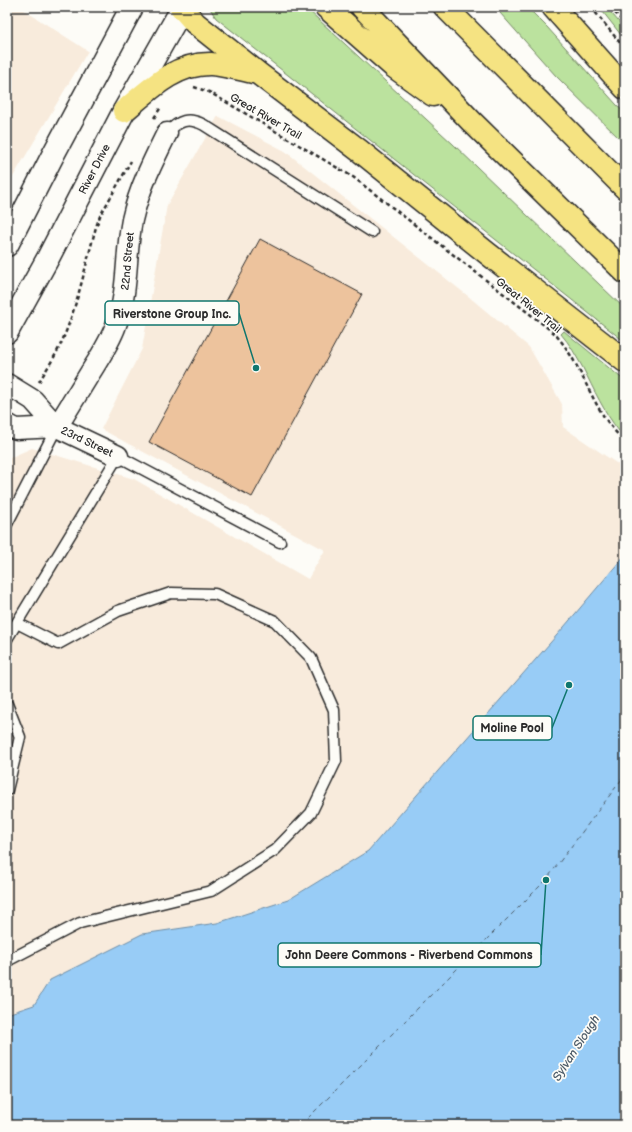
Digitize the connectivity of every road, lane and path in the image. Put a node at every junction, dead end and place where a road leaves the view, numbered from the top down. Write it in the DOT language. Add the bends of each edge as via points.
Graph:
graph roads {
  1 [pos="132,7"];
  2 [pos="326,7"];
  3 [pos="362,7"];
  4 [pos="445,7"];
  5 [pos="466,7"];
  6 [pos="553,7"];
  7 [pos="591,7"];
  8 [pos="610,7"];
  9 [pos="182,8"];
  10 [pos="625,24"];
  11 [pos="625,49"];
  12 [pos="259,74"];
  13 [pos="512,74"];
  14 [pos="187,87"];
  15 [pos="625,88"];
  16 [pos="165,101"];
  17 [pos="124,111"];
  18 [pos="471,121"];
  19 [pos="70,123"];
  20 [pos="161,126"];
  21 [pos="131,160"];
  22 [pos="625,188"];
  23 [pos="7,215"];
  24 [pos="372,232"];
  25 [pos="7,245"];
  26 [pos="625,272"];
  27 [pos="7,332"];
  28 [pos="625,361"];
  29 [pos="7,384"];
  30 [pos="33,400"];
  31 [pos="7,424"];
  32 [pos="57,427"];
  33 [pos="625,441"];
  34 [pos="118,456"];
  35 [pos="7,524"];
  36 [pos="280,542"];
  37 [pos="17,623"];
  38 [pos="7,639"];
  39 [pos="7,704"];
  40 [pos="7,790"];
  41 [pos="7,961"];
  1 -- 19 [label="main road"];
  2 -- 18 [label="highway" via="393,66"];
  3 -- 18 [label="highway"];
  4 -- 13 [label="highway"];
  5 -- 13 [label="highway"];
  6 -- 15 [label="highway"];
  7 -- 11 [label="path"];
  8 -- 10 [label="path"];
  9 -- 12 [label="highway" via="195,22"];
  9 -- 17 [label="main road, River Drive"];
  12 -- 17 [label="highway" via="210,64 188,67 161,81"];
  12 -- 28 [label="highway"];
  13 -- 22 [label="highway"];
  14 -- 33 [label="path, Great River Trail" via="195,86 209,92 353,177 553,332 571,355 602,413"];
  16 -- 20 [label="path"];
  17 -- 27 [label="main road, River Drive"];
  18 -- 26 [label="highway"];
  19 -- 23 [label="main road" via="24,185"];
  19 -- 25 [label="main road"];
  20 -- 24 [label="lane" via="195,120"];
  20 -- 32 [label="street, 22nd Street" via="132,219 125,286 117,324 108,344"];
  21 -- 30 [label="path" via="100,216 69,325 36,386"];
  29 -- 30 [label="street, 23rd Street"];
  30 -- 32 [label="street, 23rd Street"];
  31 -- 32 [label="street, 23rd Street" via="16,429"];
  32 -- 34 [label="street, 23rd Street"];
  32 -- 35 [label="lane"];
  34 -- 36 [label="lane"];
  34 -- 37 [label="lane"];
  37 -- 38 [label="lane"];
  37 -- 41 [label="lane" via="58,644 118,611 171,593 215,594 275,621 311,658 334,710 336,761 311,813 275,850 211,891 80,923"];
  39 -- 40 [label="lane" via="20,736"];
}
